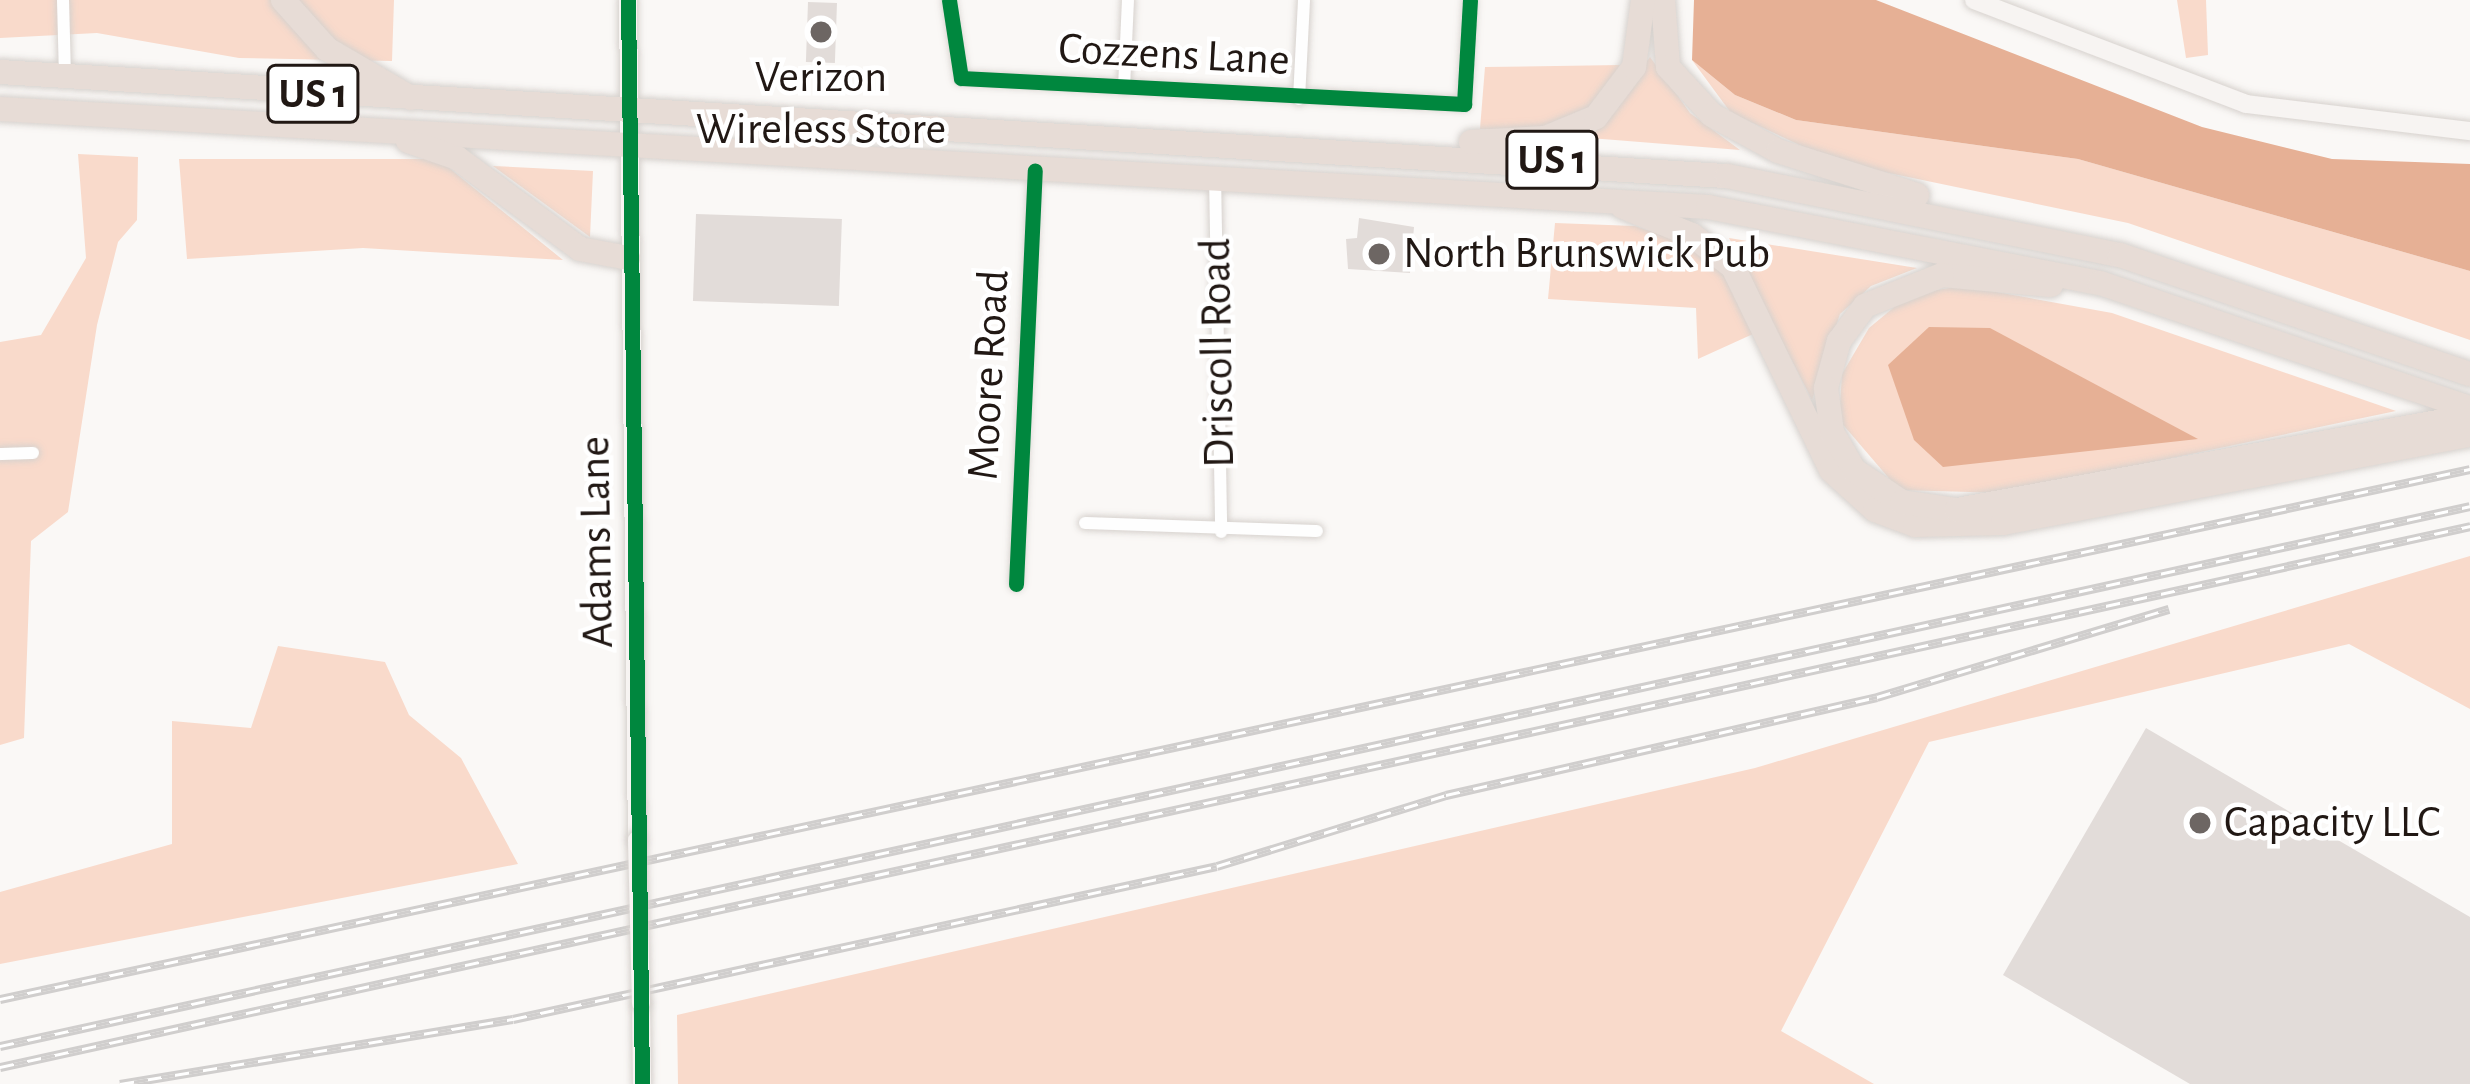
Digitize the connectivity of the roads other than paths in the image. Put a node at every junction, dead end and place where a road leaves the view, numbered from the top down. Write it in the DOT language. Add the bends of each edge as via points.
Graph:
graph roads {
  1 [pos="64,0"];
  2 [pos="283,0"];
  3 [pos="628,0"];
  4 [pos="949,0"];
  5 [pos="1128,0"];
  6 [pos="1304,0"];
  7 [pos="1470,0"];
  8 [pos="1658,0"];
  9 [pos="1974,0"];
  10 [pos="0,72"];
  11 [pos="65,75"];
  12 [pos="1124,88"];
  13 [pos="1300,99"];
  14 [pos="418,103"];
  15 [pos="0,110"];
  16 [pos="626,111"];
  17 [pos="366,129"];
  18 [pos="2470,131"];
  19 [pos="627,143"];
  20 [pos="1333,148"];
  21 [pos="1035,170"];
  22 [pos="1215,174"];
  23 [pos="1593,196"];
  24 [pos="2004,225"];
  25 [pos="628,258"];
  26 [pos="2156,298"];
  27 [pos="2460,370"];
  28 [pos="2470,412"];
  29 [pos="2470,435"];
  30 [pos="33,453"];
  31 [pos="0,454"];
  32 [pos="1084,523"];
  33 [pos="1317,531"];
  34 [pos="1221,532"];
  35 [pos="1016,584"];
  36 [pos="642,1084"];
  1 -- 11 [label="street"];
  2 -- 14 [label="highway" via="327,49"];
  3 -- 16 [label="street, Adams Lane"];
  4 -- 12 [label="street, Cozzens Lane" via="961,77"];
  5 -- 12 [label="street"];
  6 -- 13 [label="street"];
  7 -- 13 [label="street, Cozzens Lane" via="1464,104"];
  8 -- 20 [label="highway" via="1628,80 1577,128"];
  8 -- 24 [label="highway" via="1668,67 1728,125"];
  9 -- 18 [label="street" via="2246,104"];
  10 -- 11 [label="highway, US 1"];
  11 -- 14 [label="highway, US 1"];
  12 -- 13 [label="street, Cozzens Lane"];
  14 -- 16 [label="highway, US 1"];
  15 -- 17 [label="highway, US 1"];
  16 -- 19 [label="street, Adams Lane"];
  16 -- 20 [label="highway, US 1"];
  17 -- 19 [label="highway, US 1"];
  17 -- 25 [label="highway" via="449,154 580,249"];
  19 -- 21 [label="highway, US 1"];
  19 -- 25 [label="street, Adams Lane"];
  20 -- 24 [label="highway, US 1" via="1727,176"];
  21 -- 22 [label="highway, US 1"];
  21 -- 35 [label="street, Moore Road"];
  22 -- 23 [label="highway, US 1"];
  22 -- 34 [label="street, Driscoll Road"];
  23 -- 26 [label="highway, US 1" via="1877,232"];
  23 -- 29 [label="highway" via="1678,228 1733,267 1831,470 1876,510 1915,525 2002,523"];
  24 -- 27 [label="highway, US 1" via="2238,289"];
  25 -- 36 [label="street, Adams Lane, bridge"];
  26 -- 28 [label="highway, US 1" via="2383,374"];
  26 -- 28 [label="highway" via="1958,274 1889,290 1833,354 1826,404 1838,446 1887,495 1957,510"];
  30 -- 31 [label="street"];
  32 -- 34 [label="street"];
  33 -- 34 [label="street"];
}
